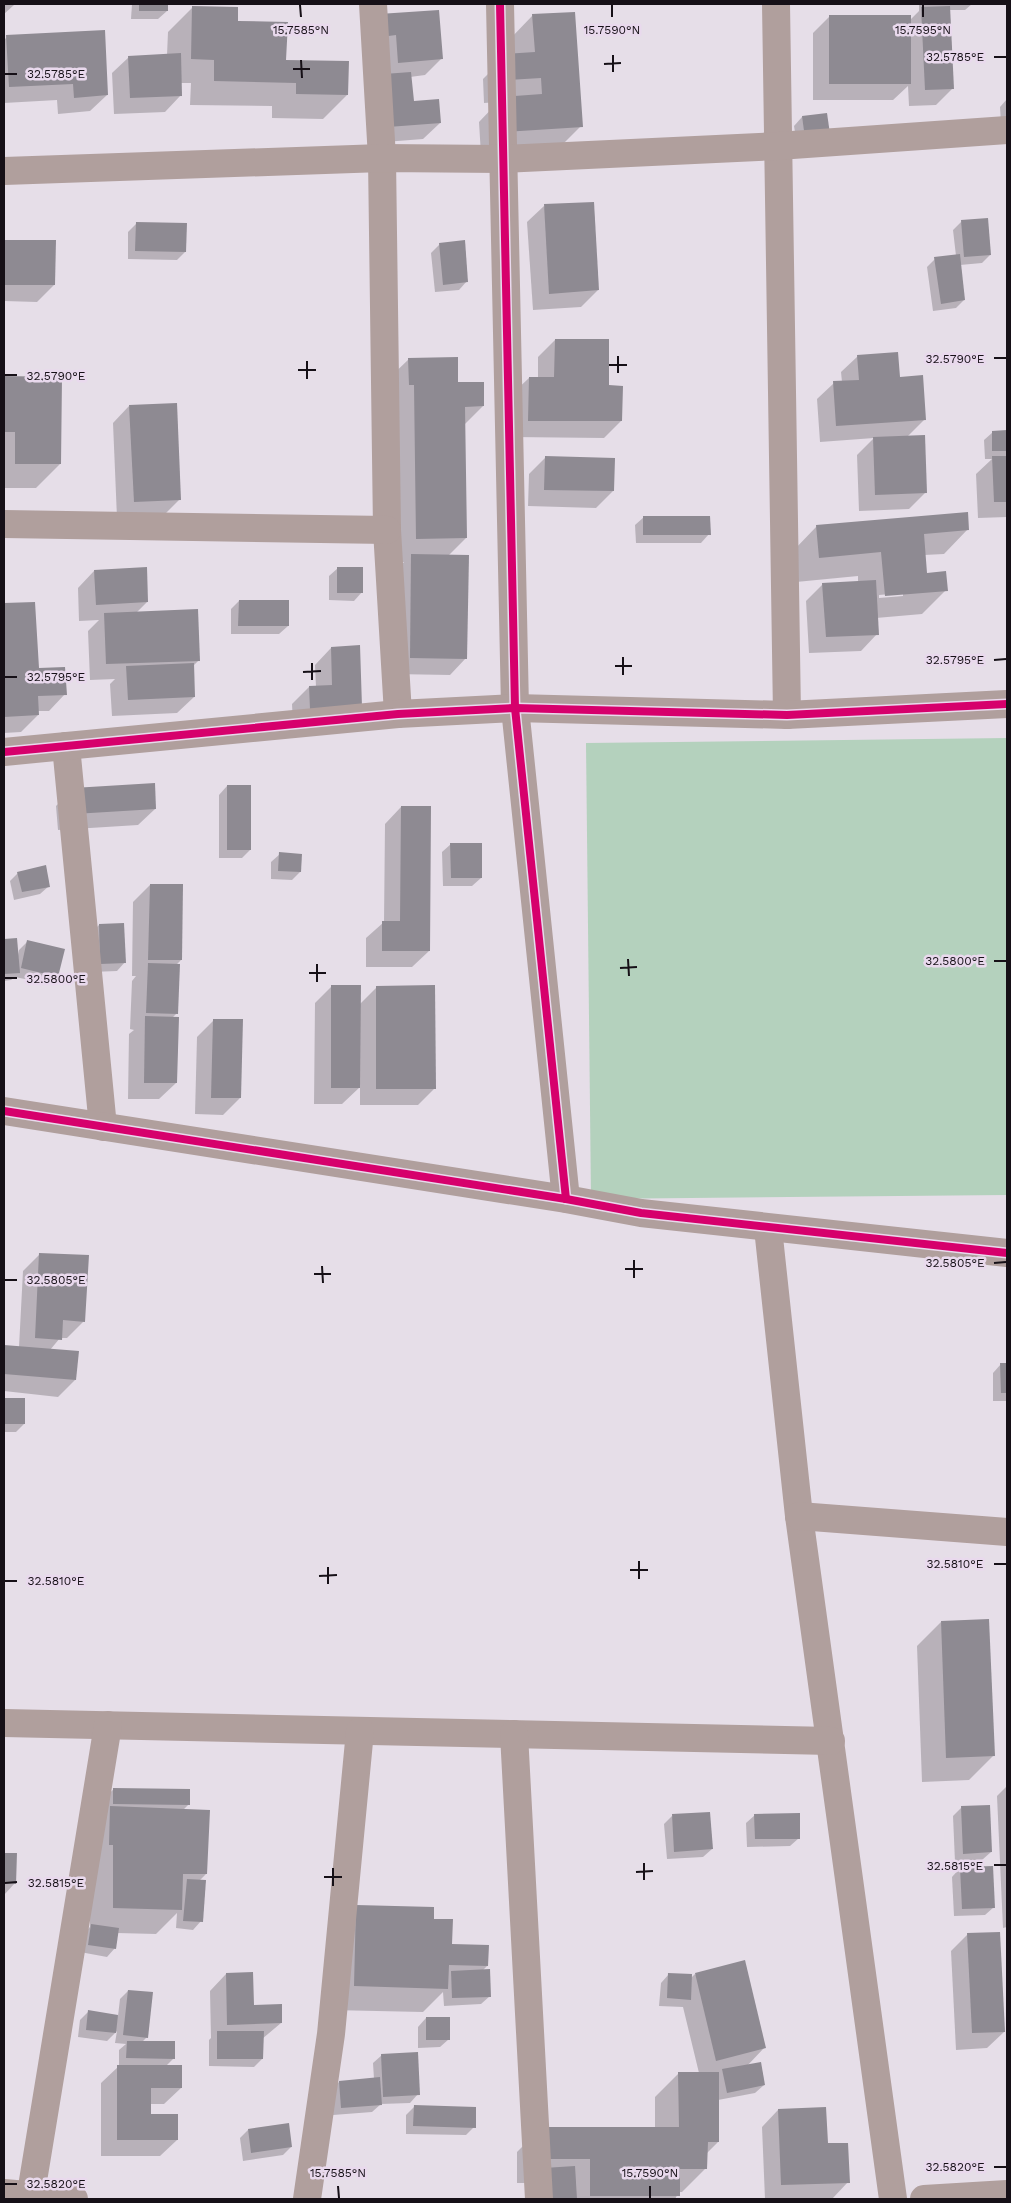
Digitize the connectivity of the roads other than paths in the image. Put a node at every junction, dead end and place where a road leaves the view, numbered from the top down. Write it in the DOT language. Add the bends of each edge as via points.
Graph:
graph roads {
  1 [pos="373,4"];
  2 [pos="500,4"];
  3 [pos="776,4"];
  4 [pos="1007,130"];
  5 [pos="778,146"];
  6 [pos="382,158"];
  7 [pos="502,159"];
  8 [pos="4,171"];
  9 [pos="4,524"];
  10 [pos="387,530"];
  11 [pos="1007,704"];
  12 [pos="515,708"];
  13 [pos="398,714"];
  14 [pos="787,714"];
  15 [pos="66,746"];
  16 [pos="4,752"];
  17 [pos="4,1111"];
  18 [pos="103,1127"];
  19 [pos="566,1199"];
  20 [pos="768,1228"];
  21 [pos="1007,1253"];
  22 [pos="799,1516"];
  23 [pos="1007,1532"];
  24 [pos="4,1723"];
  25 [pos="108,1725"];
  26 [pos="360,1731"];
  27 [pos="514,1734"];
  28 [pos="831,1741"];
  29 [pos="4,2193"];
  30 [pos="1007,2194"];
  31 [pos="31,2197"];
  32 [pos="74,2199"];
  33 [pos="307,2199"];
  34 [pos="539,2199"];
  35 [pos="893,2199"];
  36 [pos="924,2199"];
  1 -- 6 [label="street"];
  2 -- 7 [label="street"];
  3 -- 5 [label="street"];
  4 -- 5 [label="street"];
  5 -- 7 [label="street"];
  5 -- 14 [label="street"];
  6 -- 7 [label="street"];
  6 -- 8 [label="street"];
  6 -- 10 [label="street"];
  7 -- 12 [label="street"];
  9 -- 10 [label="street"];
  10 -- 13 [label="street"];
  11 -- 14 [label="street"];
  12 -- 13 [label="street"];
  12 -- 14 [label="street"];
  12 -- 19 [label="street"];
  13 -- 15 [label="street"];
  15 -- 16 [label="street"];
  15 -- 18 [label="street"];
  17 -- 18 [label="street"];
  18 -- 19 [label="street"];
  19 -- 20 [label="street" via="641,1213"];
  20 -- 21 [label="street"];
  20 -- 22 [label="street"];
  22 -- 23 [label="street"];
  22 -- 28 [label="street"];
  24 -- 25 [label="street"];
  25 -- 26 [label="street"];
  25 -- 31 [label="street"];
  26 -- 27 [label="street"];
  26 -- 33 [label="street" via="332,2034"];
  27 -- 28 [label="street"];
  27 -- 34 [label="street"];
  28 -- 35 [label="street"];
  29 -- 31 [label="street"];
  30 -- 36 [label="street"];
  31 -- 32 [label="street"];
}
